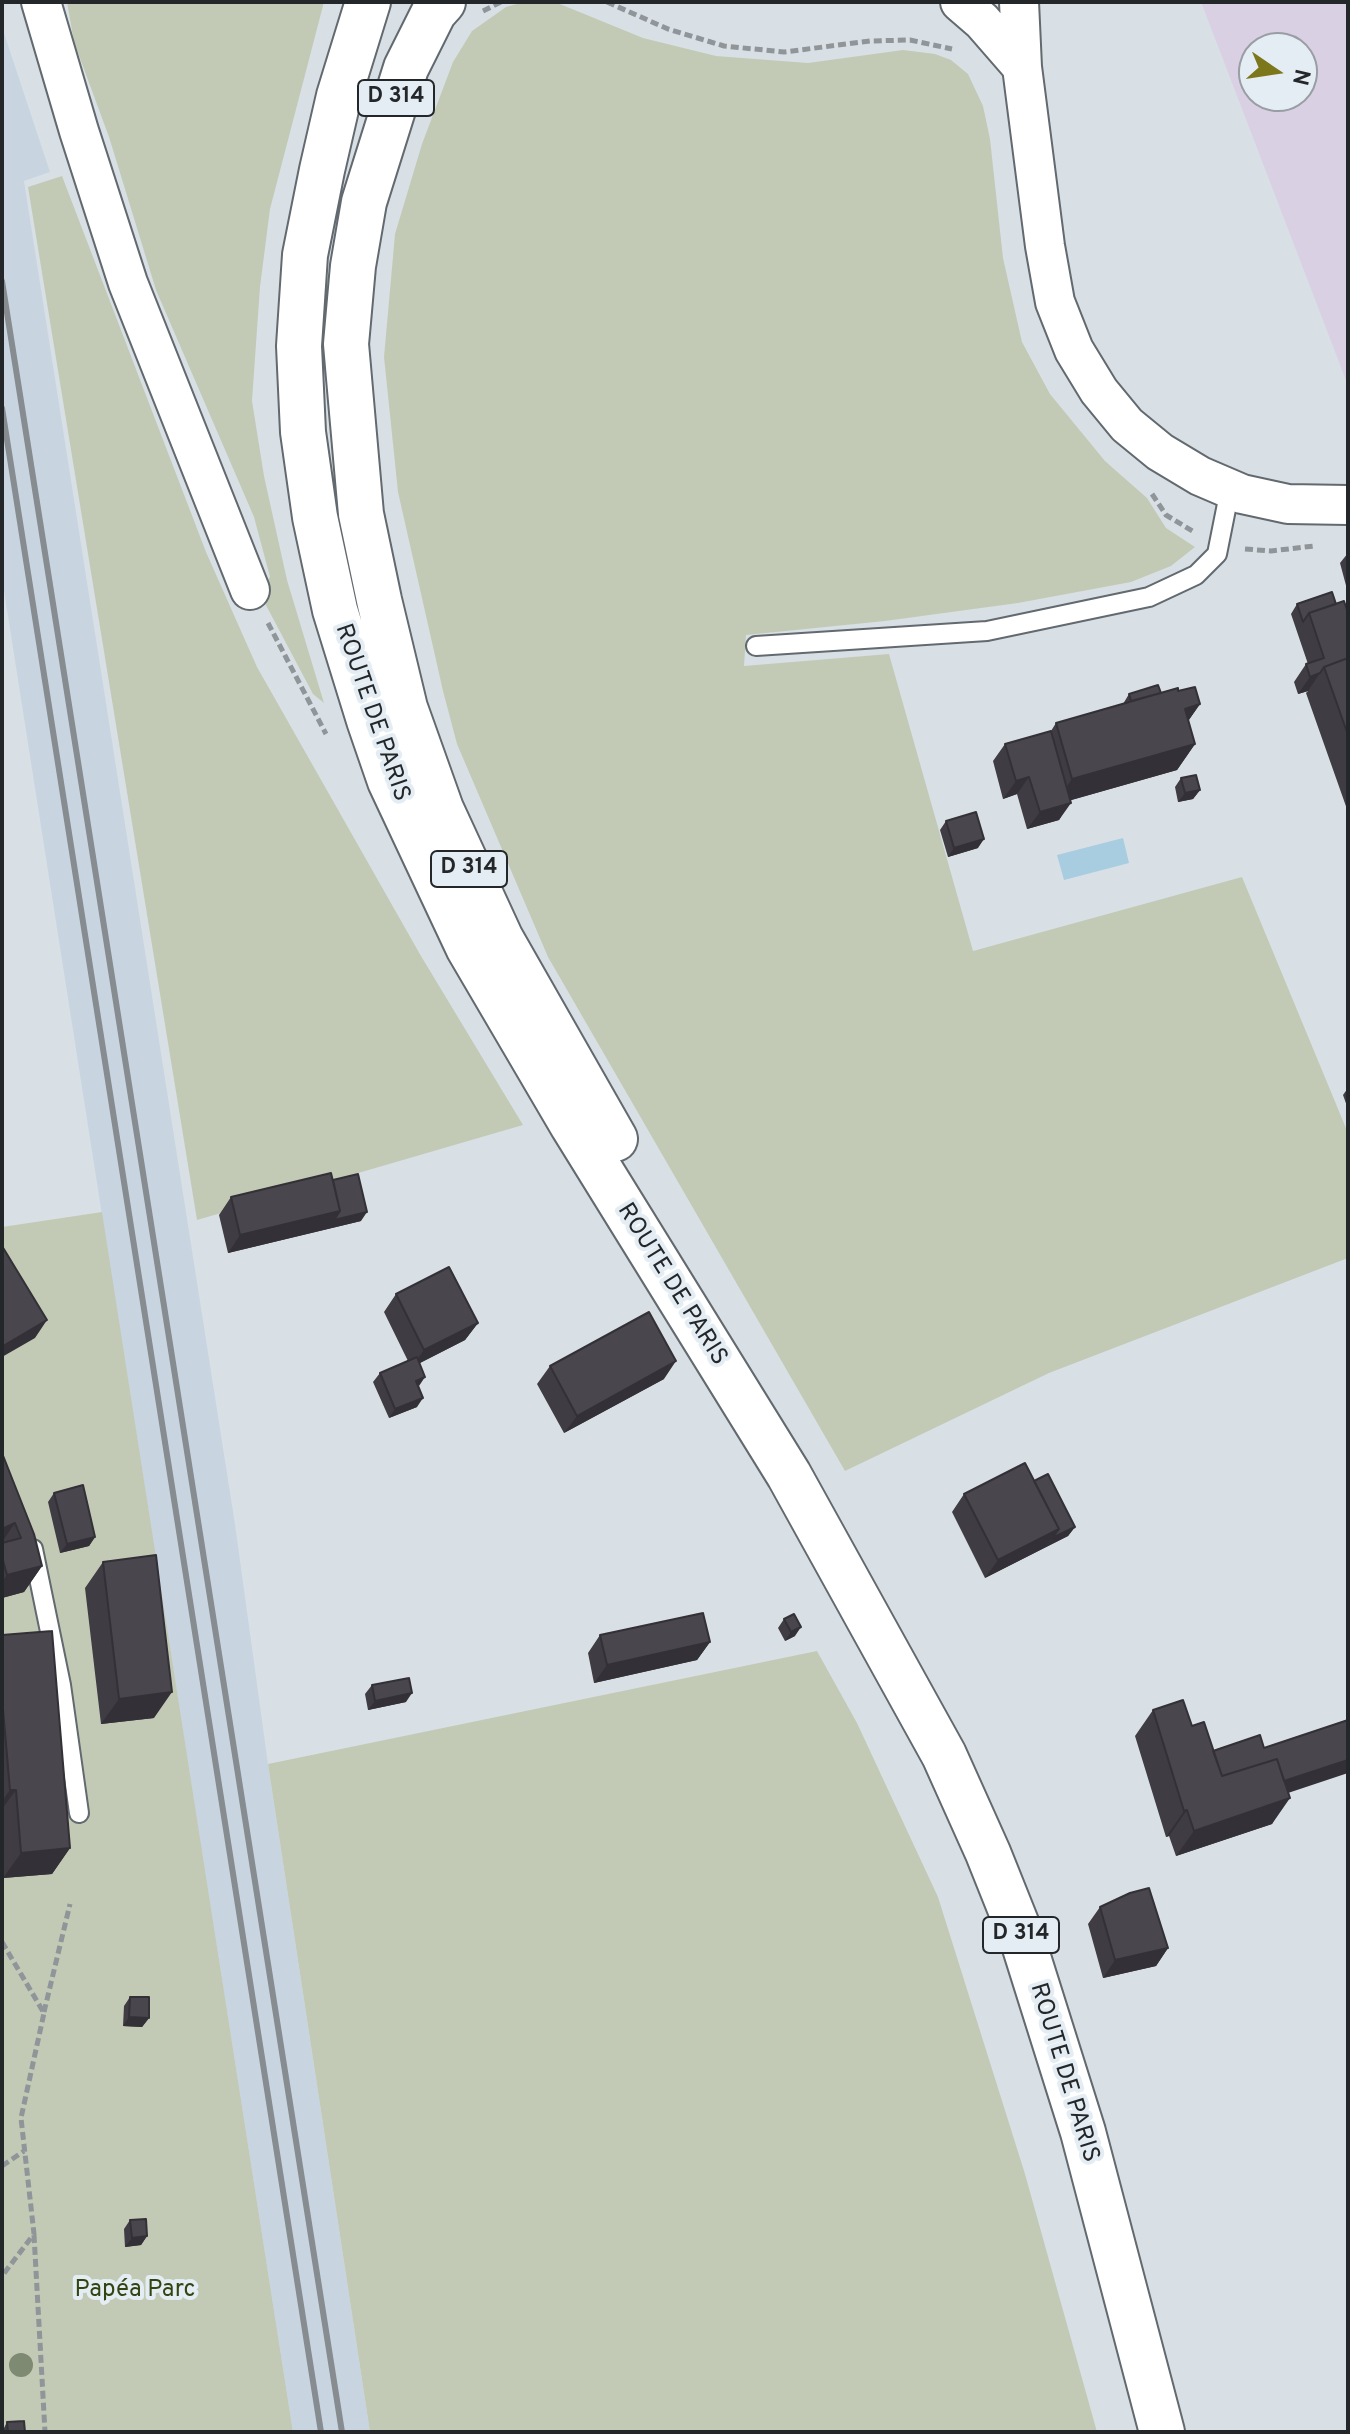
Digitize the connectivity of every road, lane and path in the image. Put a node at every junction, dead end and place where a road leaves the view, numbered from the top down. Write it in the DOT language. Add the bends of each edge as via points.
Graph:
graph roads {
  1 [pos="41,2"];
  2 [pos="368,2"];
  3 [pos="443,2"];
  4 [pos="607,2"];
  5 [pos="1019,2"];
  6 [pos="971,12"];
  7 [pos="1022,67"];
  8 [pos="1230,489"];
  9 [pos="1348,505"];
  10 [pos="250,590"];
  11 [pos="756,646"];
  12 [pos="789,1475"];
  13 [pos="26,1532"];
  14 [pos="79,1813"];
  15 [pos="70,1904"];
  16 [pos="2,1942"];
  17 [pos="44,2013"];
  18 [pos="25,2150"];
  19 [pos="2,2166"];
  20 [pos="34,2234"];
  21 [pos="2,2276"];
  22 [pos="45,2432"];
  23 [pos="1162,2432"];
  1 -- 10 [label="street" via="128,283"];
  2 -- 12 [label="main road, ROUTE DE PARIS / D 314" via="322,170 305,255 299,346 303,432 335,610 390,781 468,947"];
  3 -- 12 [label="main road, ROUTE DE PARIS / D 314" via="406,68 364,202 353,266 346,344 352,426 361,514 379,600 405,708 441,809 495,924 686,1264"];
  4 -- 6 [label="path" via="724,46 784,52 910,40 955,50"];
  5 -- 7 [label="street"];
  6 -- 7 [label="street"];
  7 -- 8 [label="street" via="1055,302 1074,350 1127,425 1160,452"];
  8 -- 9 [label="street" via="1288,504"];
  8 -- 11 [label="lane" via="1217,554 1196,575 1149,597 987,631"];
  12 -- 23 [label="main road, ROUTE DE PARIS / D 314" via="944,1755 1022,1938 1083,2132"];
  13 -- 14 [label="lane" via="61,1685"];
  15 -- 17 [label="path"];
  16 -- 17 [label="path"];
  17 -- 18 [label="path" via="21,2118"];
  18 -- 19 [label="path"];
  18 -- 20 [label="path"];
  20 -- 21 [label="path"];
  20 -- 22 [label="path"];
}
